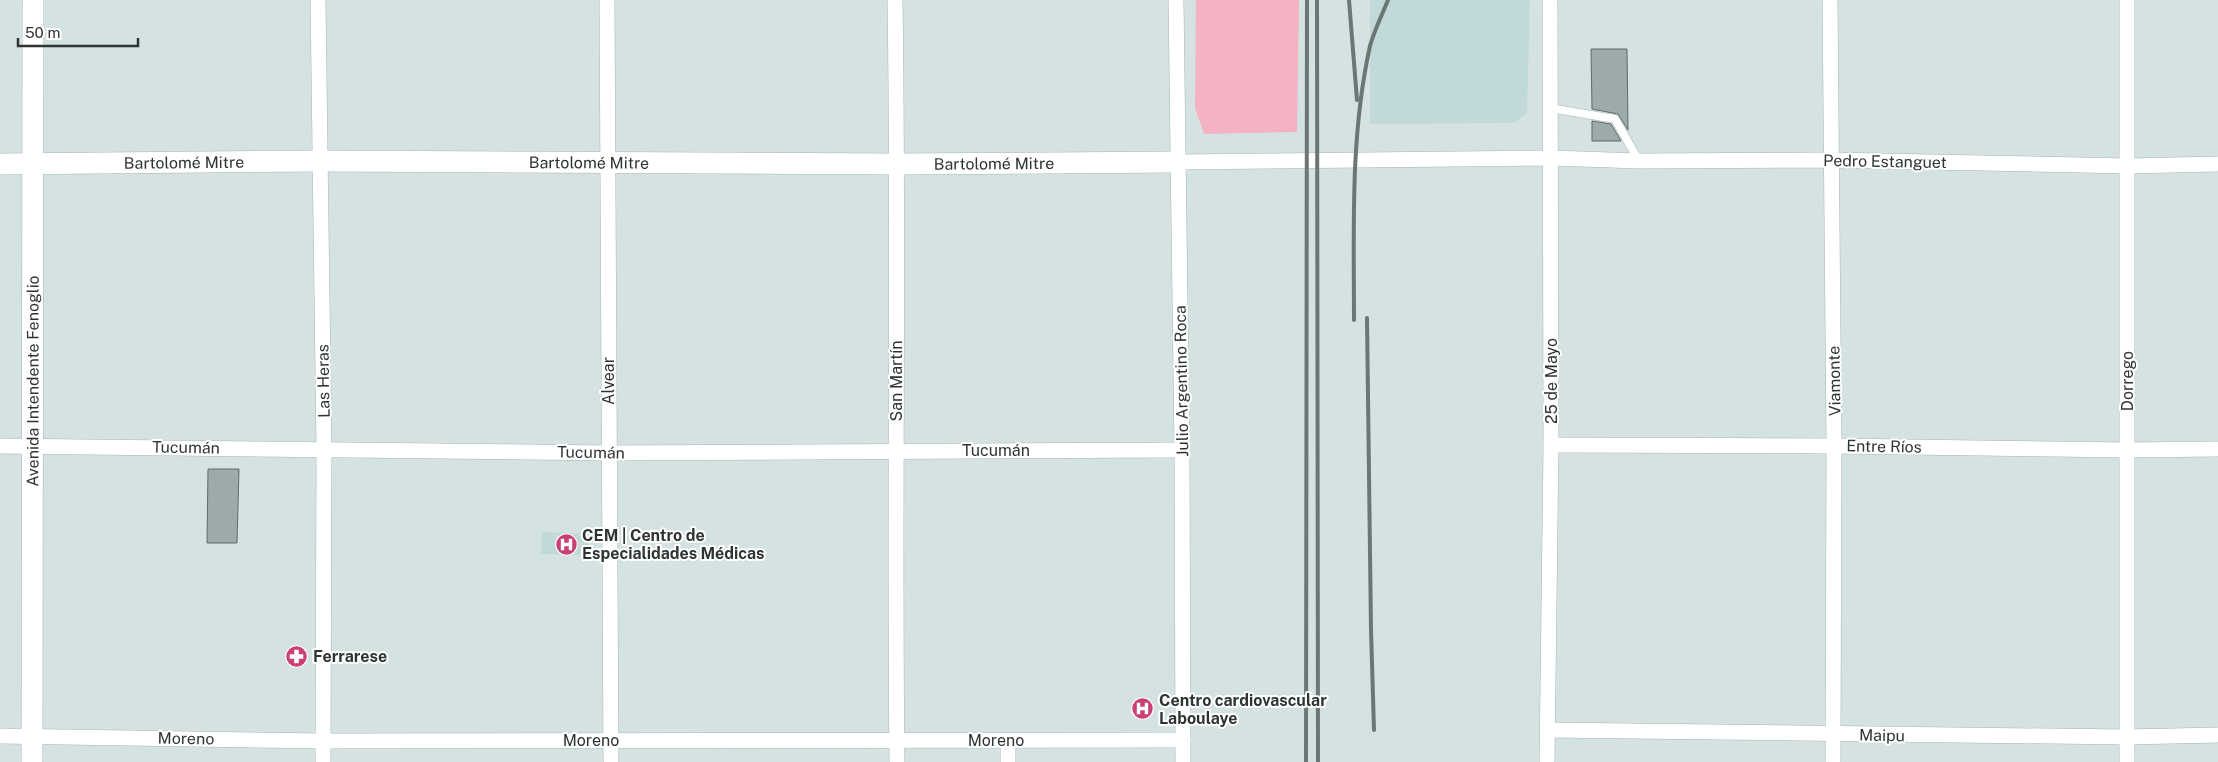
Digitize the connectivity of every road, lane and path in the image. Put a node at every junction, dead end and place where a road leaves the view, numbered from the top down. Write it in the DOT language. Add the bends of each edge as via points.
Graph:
graph roads {
  1 [pos="32,0"];
  2 [pos="318,0"];
  3 [pos="607,0"];
  4 [pos="895,0"];
  5 [pos="1176,0"];
  6 [pos="1550,0"];
  7 [pos="1830,0"];
  8 [pos="2127,0"];
  9 [pos="1550,108"];
  10 [pos="1551,158"];
  11 [pos="1830,160"];
  12 [pos="320,161"];
  13 [pos="1638,161"];
  14 [pos="1178,162"];
  15 [pos="607,163"];
  16 [pos="0,164"];
  17 [pos="32,164"];
  18 [pos="897,164"];
  19 [pos="2218,164"];
  20 [pos="2128,166"];
  21 [pos="1551,445"];
  22 [pos="0,446"];
  23 [pos="33,446"];
  24 [pos="1834,446"];
  25 [pos="324,448"];
  26 [pos="2218,449"];
  27 [pos="1182,450"];
  28 [pos="2127,450"];
  29 [pos="896,451"];
  30 [pos="608,453"];
  31 [pos="1546,730"];
  32 [pos="1833,734"];
  33 [pos="32,735"];
  34 [pos="2218,735"];
  35 [pos="0,736"];
  36 [pos="2127,737"];
  37 [pos="611,740"];
  38 [pos="1008,740"];
  39 [pos="1183,740"];
  40 [pos="323,741"];
  41 [pos="896,741"];
  42 [pos="32,762"];
  43 [pos="323,762"];
  44 [pos="611,762"];
  45 [pos="897,762"];
  46 [pos="1008,762"];
  47 [pos="1183,762"];
  48 [pos="1547,762"];
  49 [pos="1833,762"];
  50 [pos="2127,762"];
  1 -- 17 [label="main road, Avenida Intendente Fenoglio"];
  2 -- 12 [label="street, Las Heras"];
  3 -- 15 [label="street, Alvear"];
  4 -- 18 [label="street, San Martín"];
  5 -- 14 [label="street, Julio Argentino Roca"];
  6 -- 9 [label="street, 25 de Mayo"];
  7 -- 11 [label="street, Viamonte"];
  8 -- 20 [label="street, Dorrego"];
  9 -- 10 [label="street, 25 de Mayo"];
  9 -- 13 [label="lane" via="1615,119"];
  10 -- 13 [label="street, Pedro Estanguet"];
  10 -- 14 [label="street, Pedro Estanguet"];
  10 -- 21 [label="street, 25 de Mayo"];
  11 -- 13 [label="street, Pedro Estanguet"];
  11 -- 20 [label="street, Pedro Estanguet"];
  11 -- 24 [label="street, Viamonte"];
  12 -- 15 [label="main road, Bartolomé Mitre"];
  12 -- 17 [label="main road, Bartolomé Mitre"];
  12 -- 25 [label="street, Las Heras"];
  14 -- 18 [label="main road, Bartolomé Mitre"];
  14 -- 27 [label="street, Julio Argentino Roca"];
  15 -- 18 [label="main road, Bartolomé Mitre"];
  15 -- 30 [label="street, Alvear"];
  16 -- 17 [label="main road, Bartolomé Mitre"];
  17 -- 23 [label="main road, Avenida Intendente Fenoglio"];
  18 -- 29 [label="street, San Martín"];
  19 -- 20 [label="street, Pedro Estanguet"];
  20 -- 28 [label="street, Dorrego"];
  21 -- 24 [label="street, Entre Ríos"];
  21 -- 31 [label="street, 25 de Mayo"];
  22 -- 23 [label="street, Tucumán"];
  23 -- 25 [label="street, Tucumán"];
  23 -- 33 [label="main road, Avenida Intendente Fenoglio"];
  24 -- 28 [label="street, Entre Ríos"];
  24 -- 32 [label="street, Viamonte"];
  25 -- 30 [label="street, Tucumán"];
  25 -- 40 [label="street, Las Heras"];
  26 -- 28 [label="street, Entre Ríos"];
  27 -- 29 [label="street, Tucumán"];
  27 -- 39 [label="street, Julio Argentino Roca"];
  28 -- 36 [label="street, Dorrego"];
  29 -- 30 [label="street, Tucumán"];
  29 -- 41 [label="street, San Martín"];
  30 -- 37 [label="street, Alvear"];
  31 -- 32 [label="street, Maipu"];
  31 -- 48 [label="street, 25 de Mayo"];
  32 -- 36 [label="street, Maipu"];
  32 -- 49 [label="street, Viamonte"];
  33 -- 35 [label="street, Moreno"];
  33 -- 40 [label="street, Moreno"];
  33 -- 42 [label="main road, Avenida Intendente Fenoglio"];
  34 -- 36 [label="street, Maipu"];
  36 -- 50 [label="street, Dorrego"];
  37 -- 40 [label="street, Moreno"];
  37 -- 41 [label="street, Moreno"];
  37 -- 44 [label="street, Alvear"];
  38 -- 39 [label="street, Moreno"];
  38 -- 41 [label="street, Moreno"];
  38 -- 46 [label="street"];
  39 -- 47 [label="street, Julio Argentino Roca"];
  40 -- 43 [label="street, Las Heras"];
  41 -- 45 [label="street, San Martín"];
}
